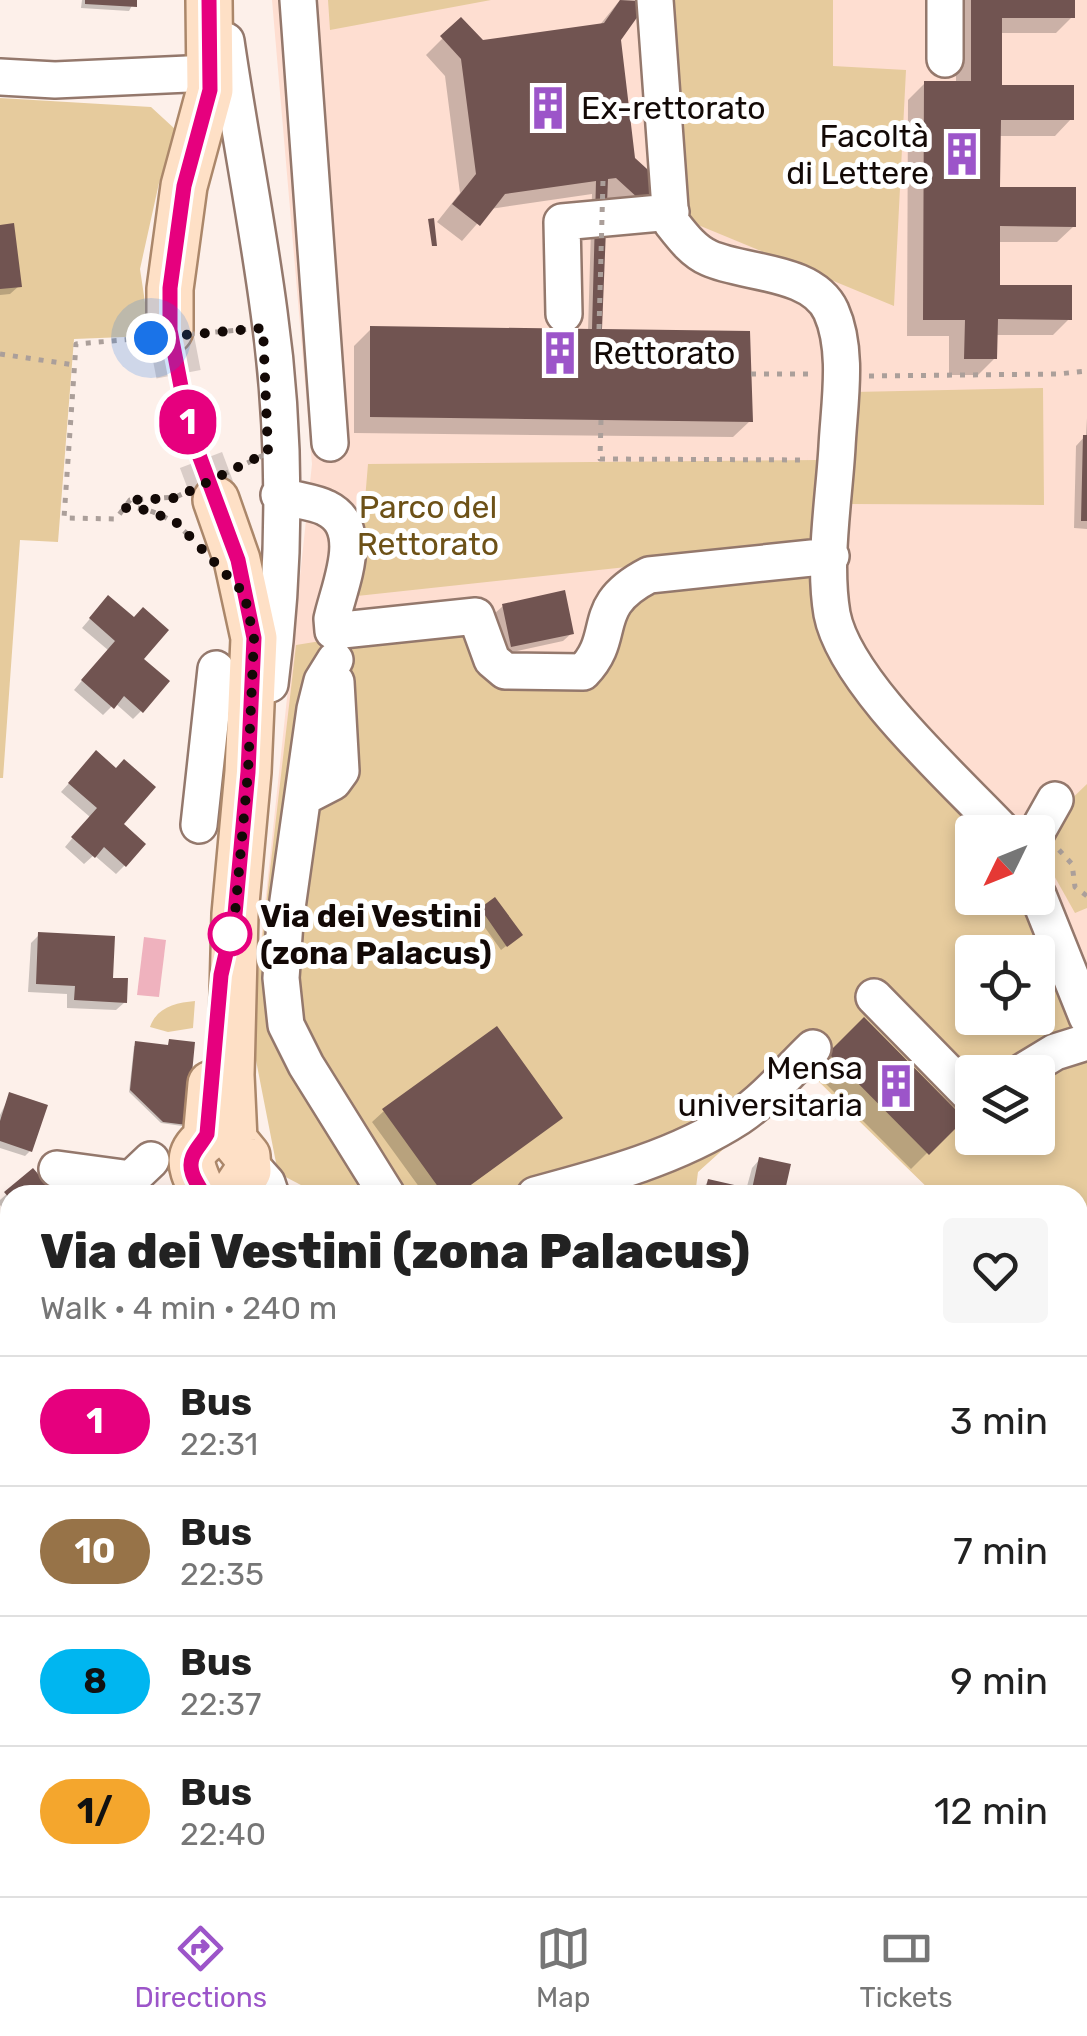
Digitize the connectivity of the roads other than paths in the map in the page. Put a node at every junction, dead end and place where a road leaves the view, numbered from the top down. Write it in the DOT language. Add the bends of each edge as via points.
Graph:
graph roads {
  1 [pos="212,0"];
  2 [pos="298,0"];
  3 [pos="655,0"];
  4 [pos="945,0"];
  5 [pos="946,60"];
  6 [pos="210,73"];
  7 [pos="0,77"];
  8 [pos="671,212"];
  9 [pos="564,314"];
  10 [pos="170,330"];
  11 [pos="330,443"];
  12 [pos="280,495"];
  13 [pos="216,500"];
  14 [pos="831,556"];
  15 [pos="334,646"];
  16 [pos="216,669"];
  17 [pos="235,751"];
  18 [pos="988,815"];
  19 [pos="199,826"];
  20 [pos="1046,915"];
  21 [pos="874,997"];
  22 [pos="1087,1017"];
  23 [pos="1087,1042"];
  24 [pos="814,1048"];
  25 [pos="1050,1055"];
  26 [pos="955,1080"];
  27 [pos="57,1169"];
  28 [pos="222,1176"];
  29 [pos="187,1185"];
  30 [pos="381,1185"];
  31 [pos="573,1185"];
  1 -- 6 [label="main road"];
  1 -- 12 [label="street" via="224,29 270,314"];
  2 -- 11 [label="street"];
  3 -- 8 [label="street"];
  4 -- 5 [label="street"];
  6 -- 7 [label="street"];
  6 -- 10 [label="main road" via="184,186"];
  8 -- 9 [label="street" via="562,222"];
  8 -- 14 [label="street" via="686,242 709,258 786,277 830,308 840,374"];
  12 -- 15 [label="street" via="326,508 345,525 349,547 332,619"];
  12 -- 17 [label="street" via="279,616 267,715"];
  13 -- 17 [label="main road" via="238,560 254,638"];
  14 -- 15 [label="street" via="649,575 610,606 595,659 583,672 504,671 492,660 476,616"];
  14 -- 18 [label="street" via="832,615 850,660"];
  15 -- 30 [label="street" via="315,709 280,978 286,1025"];
  16 -- 17 [label="street"];
  17 -- 19 [label="street"];
  17 -- 28 [label="main road" via="235,914 221,975"];
  20 -- 22 [label="street"];
  21 -- 26 [label="street"];
  23 -- 25 [label="street"];
  24 -- 31 [label="street" via="741,1116 658,1158"];
  27 -- 28 [label="street" via="131,1178"];
  28 -- 29 [label="street"];
}
